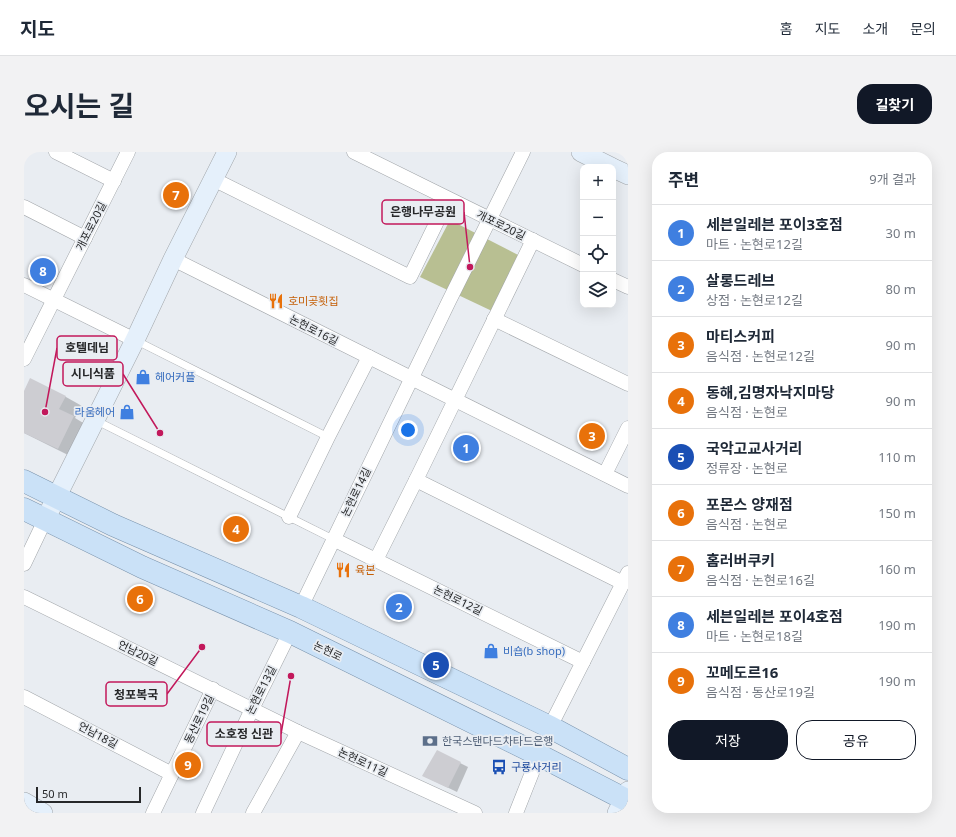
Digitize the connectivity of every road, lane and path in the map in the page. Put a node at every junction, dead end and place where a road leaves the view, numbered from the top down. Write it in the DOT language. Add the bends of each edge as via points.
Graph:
graph roads {
  1 [pos="56,152"];
  2 [pos="128,152"];
  3 [pos="227,152"];
  4 [pos="354,152"];
  5 [pos="523,152"];
  6 [pos="581,152"];
  7 [pos="606,164"];
  8 [pos="616,169"];
  9 [pos="628,175"];
  10 [pos="213,179"];
  11 [pos="114,181"];
  12 [pos="448,199"];
  13 [pos="24,207"];
  14 [pos="490,220"];
  15 [pos="85,238"];
  16 [pos="533,240"];
  17 [pos="173,259"];
  18 [pos="580,264"];
  19 [pos="616,281"];
  20 [pos="24,285"];
  21 [pos="628,287"];
  22 [pos="54,300"];
  23 [pos="494,319"];
  24 [pos="135,340"];
  25 [pos="369,357"];
  26 [pos="24,359"];
  27 [pos="412,378"];
  28 [pos="628,384"];
  29 [pos="455,400"];
  30 [pos="95,420"];
  31 [pos="628,428"];
  32 [pos="328,437"];
  33 [pos="605,474"];
  34 [pos="416,480"];
  35 [pos="24,482"];
  36 [pos="628,486"];
  37 [pos="56,498"];
  38 [pos="24,509"];
  39 [pos="289,517"];
  40 [pos="45,520"];
  41 [pos="333,539"];
  42 [pos="376,560"];
  43 [pos="24,564"];
  44 [pos="625,578"];
  45 [pos="24,597"];
  46 [pos="301,607"];
  47 [pos="290,632"];
  48 [pos="584,662"];
  49 [pos="213,689"];
  50 [pos="24,697"];
  51 [pos="252,709"];
  52 [pos="550,727"];
  53 [pos="298,732"];
  54 [pos="539,755"];
  55 [pos="628,769"];
  56 [pos="172,774"];
  57 [pos="624,801"];
  58 [pos="24,802"];
  59 [pos="257,812"];
  60 [pos="43,813"];
  61 [pos="153,813"];
  62 [pos="203,813"];
  63 [pos="475,813"];
  64 [pos="516,813"];
  1 -- 11 [label="street"];
  2 -- 11 [label="street, 개포로20길"];
  3 -- 10 [label="street"];
  4 -- 12 [label="street, 개포로20길"];
  5 -- 14 [label="street, 논현로14길"];
  6 -- 7 [label="street"];
  8 -- 9 [label="street"];
  10 -- 12 [label="street" via="410,276"];
  10 -- 17 [label="street"];
  11 -- 15 [label="street, 개포로20길"];
  12 -- 14 [label="street, 개포로20길"];
  13 -- 15 [label="street"];
  14 -- 16 [label="street, 개포로20길"];
  14 -- 27 [label="street, 논현로14길"];
  15 -- 22 [label="street, 개포로20길"];
  16 -- 18 [label="street, 개포로20길"];
  16 -- 23 [label="street"];
  17 -- 24 [label="street"];
  17 -- 25 [label="street, 논현로16길"];
  19 -- 21 [label="street"];
  20 -- 22 [label="street"];
  22 -- 24 [label="street"];
  22 -- 26 [label="street, 개포로20길"];
  23 -- 28 [label="street"];
  23 -- 29 [label="street"];
  24 -- 30 [label="street"];
  24 -- 32 [label="lane"];
  25 -- 27 [label="street, 논현로16길"];
  25 -- 32 [label="street"];
  27 -- 29 [label="street"];
  27 -- 41 [label="street, 논현로14길"];
  29 -- 33 [label="street"];
  29 -- 34 [label="street"];
  30 -- 37 [label="street"];
  30 -- 39 [label="lane"];
  31 -- 33 [label="street"];
  32 -- 39 [label="street"];
  33 -- 36 [label="street"];
  34 -- 42 [label="street"];
  34 -- 44 [label="street"];
  35 -- 37 [label="main road"];
  37 -- 40 [label="street"];
  37 -- 46 [label="main road"];
  38 -- 40 [label="main road, 논현로"];
  39 -- 41 [label="lane"];
  40 -- 43 [label="street"];
  40 -- 47 [label="main road, 논현로" via="142,567"];
  41 -- 42 [label="street, 논현로12길"];
  41 -- 46 [label="street, 논현로14길"];
  42 -- 48 [label="street, 논현로12길"];
  44 -- 48 [label="street"];
  45 -- 49 [label="street, 언남20길"];
  46 -- 52 [label="main road"];
  47 -- 51 [label="street, 논현로13길"];
  47 -- 54 [label="main road, 논현로"];
  48 -- 52 [label="street"];
  49 -- 51 [label="street, 언남20길"];
  49 -- 56 [label="street, 동산로19길"];
  50 -- 56 [label="street, 언남18길"];
  51 -- 53 [label="street, 논현로11길"];
  51 -- 62 [label="street, 논현로13길"];
  52 -- 55 [label="main road"];
  53 -- 59 [label="street"];
  53 -- 63 [label="street, 논현로11길"];
  54 -- 57 [label="main road, 논현로"];
  54 -- 64 [label="street"];
  56 -- 61 [label="street, 동산로19길"];
  58 -- 60 [label="street"];
}
